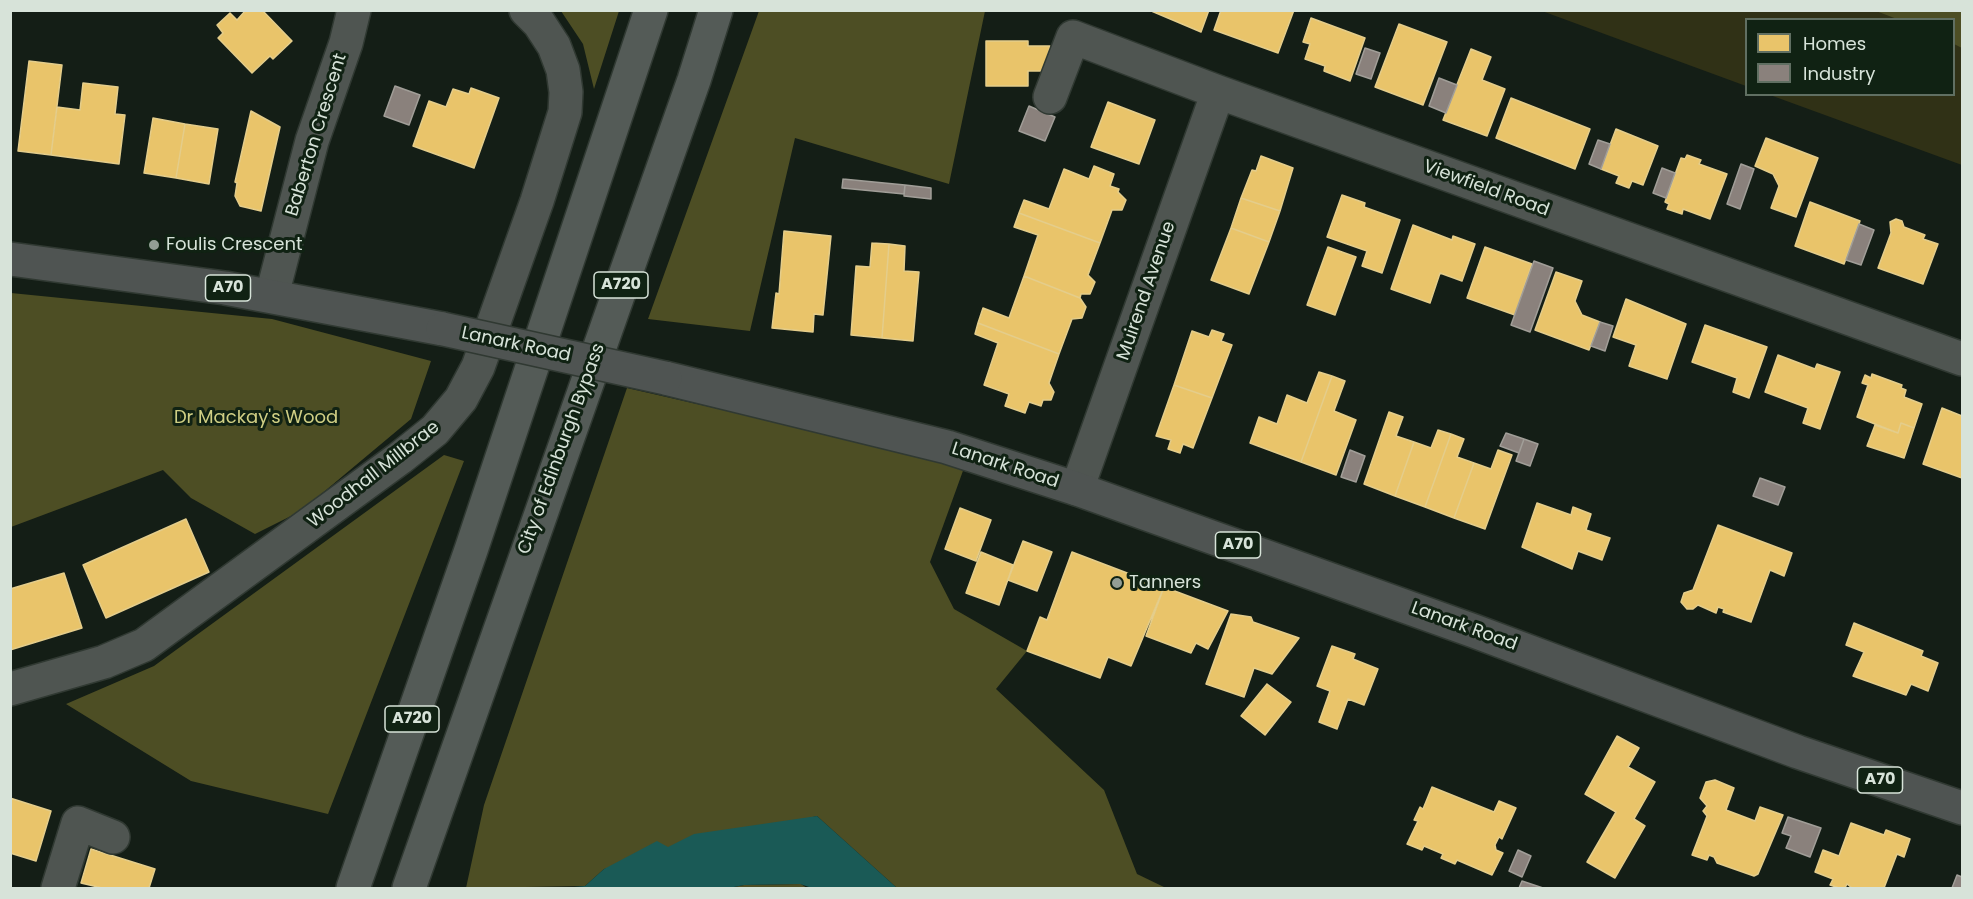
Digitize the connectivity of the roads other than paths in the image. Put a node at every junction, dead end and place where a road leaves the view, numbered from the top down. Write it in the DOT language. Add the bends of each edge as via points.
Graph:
graph roads {
  1 [pos="354,10"];
  2 [pos="526,10"];
  3 [pos="651,10"];
  4 [pos="716,10"];
  5 [pos="1218,92"];
  6 [pos="1050,97"];
  7 [pos="10,259"];
  8 [pos="272,295"];
  9 [pos="1962,359"];
  10 [pos="1077,489"];
  11 [pos="10,689"];
  12 [pos="1962,808"];
  13 [pos="113,837"];
  14 [pos="58,888"];
  15 [pos="353,888"];
  16 [pos="409,888"];
  1 -- 8 [label="street, Baberton Crescent" via="312,141"];
  2 -- 11 [label="street, Woodhall Millbrae" via="554,46 563,70 565,112 482,356 460,399 435,430 400,458 144,645 104,662"];
  3 -- 15 [label="highway, A720" via="471,550"];
  4 -- 16 [label="highway, City of Edinburgh Bypass / A720"];
  5 -- 6 [label="street, Viewfield Road" via="1073,37"];
  5 -- 9 [label="street, Viewfield Road"];
  5 -- 10 [label="street, Muirend Avenue"];
  7 -- 8 [label="main road, Lanark Road / A70"];
  8 -- 10 [label="main road, Lanark Road / A70, bridge" via="665,378 946,447"];
  10 -- 12 [label="main road, Lanark Road / A70"];
  13 -- 14 [label="street" via="78,823"];
}
